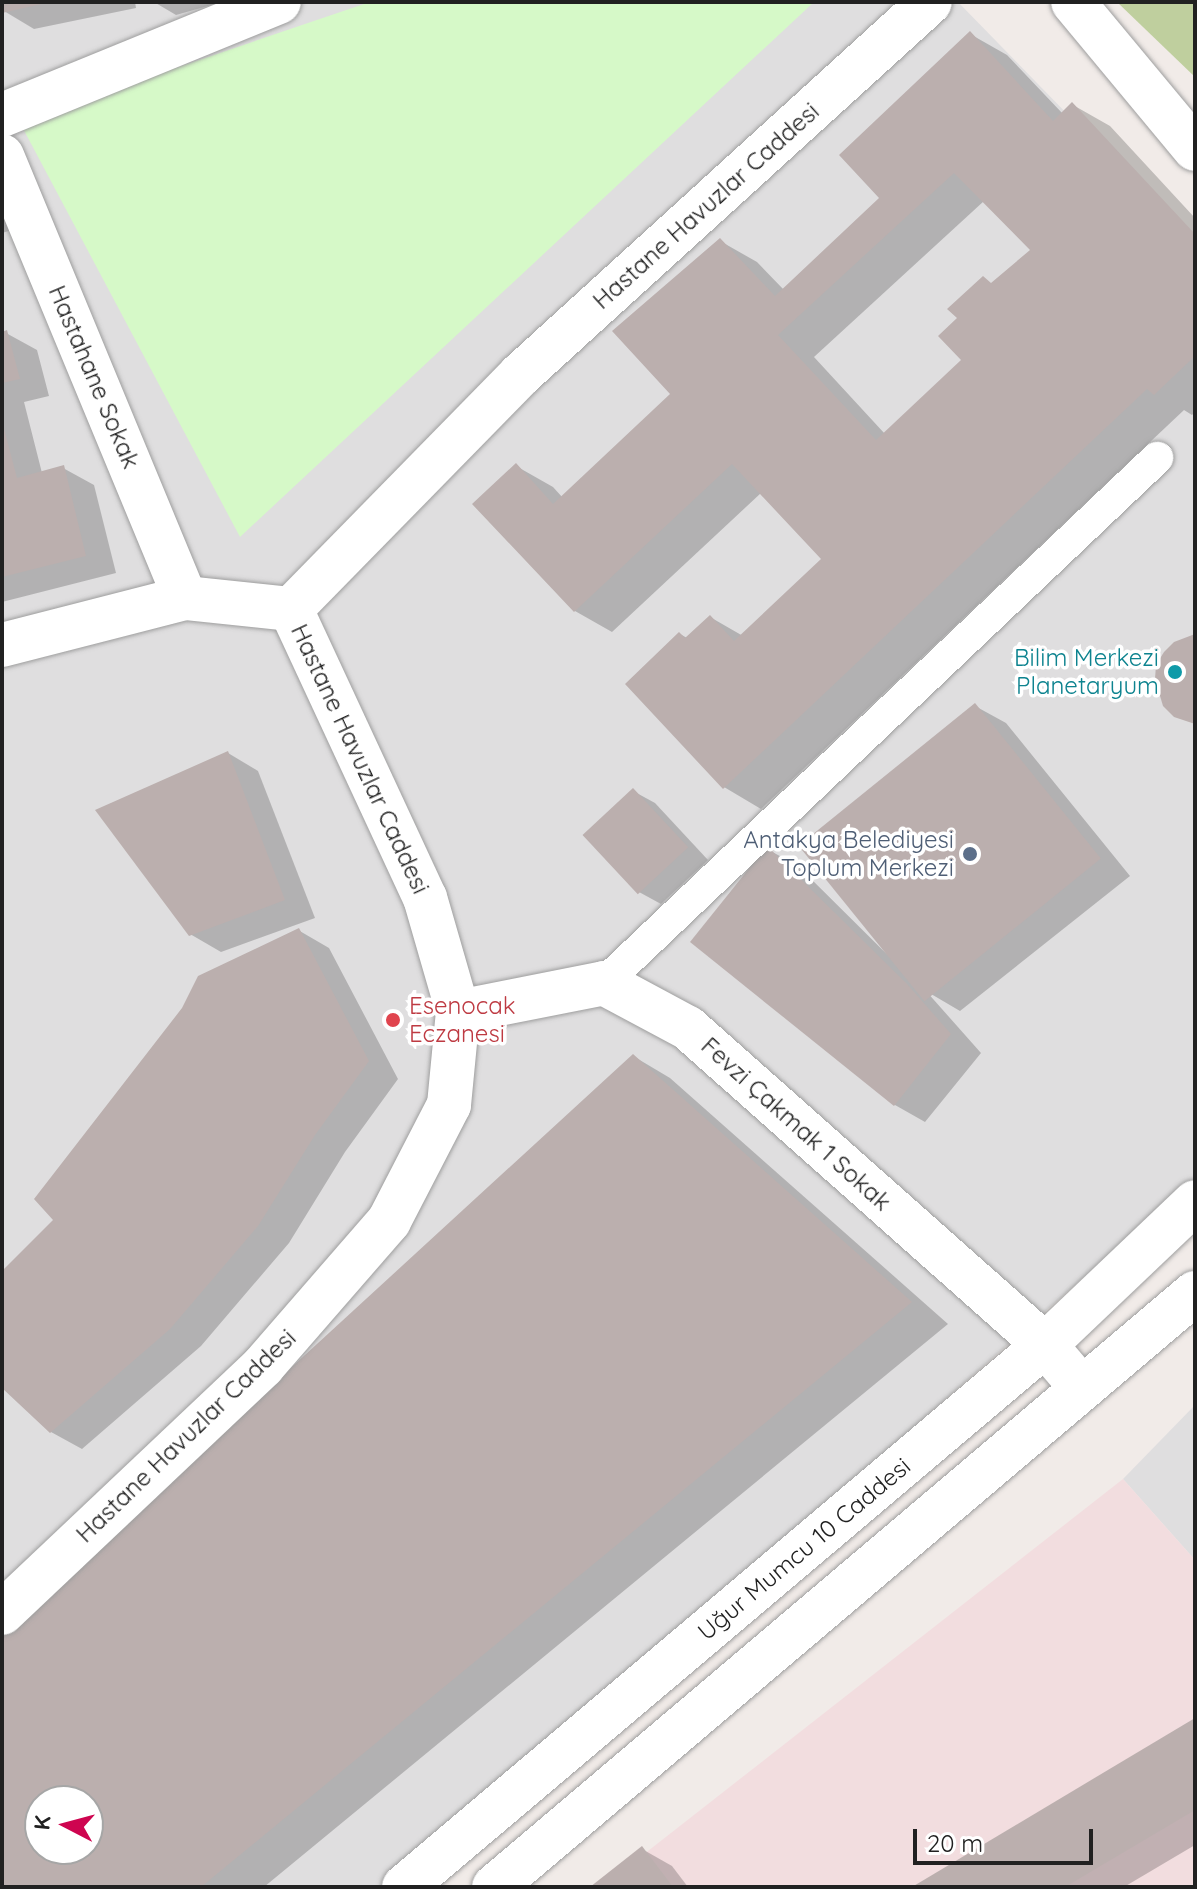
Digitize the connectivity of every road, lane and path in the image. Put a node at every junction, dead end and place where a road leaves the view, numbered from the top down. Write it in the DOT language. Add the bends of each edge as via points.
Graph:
graph roads {
  1 [pos="279,2"];
  2 [pos="930,2"];
  3 [pos="1073,2"];
  4 [pos="2,115"];
  5 [pos="1195,149"];
  6 [pos="2,156"];
  7 [pos="1157,458"];
  8 [pos="185,598"];
  9 [pos="291,609"];
  10 [pos="2,645"];
  11 [pos="604,983"];
  12 [pos="458,1012"];
  13 [pos="1195,1202"];
  14 [pos="1195,1293"];
  15 [pos="1045,1345"];
  16 [pos="1081,1387"];
  17 [pos="2,1613"];
  18 [pos="404,1887"];
  19 [pos="494,1887"];
  1 -- 4 [label="street"];
  2 -- 9 [label="street, Hastane Havuzlar Caddesi" via="520,375"];
  3 -- 5 [label="street"];
  6 -- 8 [label="street, Hastahane Sokak"];
  7 -- 11 [label="lane"];
  8 -- 9 [label="street"];
  8 -- 10 [label="street"];
  9 -- 12 [label="street, Hastane Havuzlar Caddesi" via="425,898"];
  11 -- 12 [label="street"];
  11 -- 15 [label="street, Fevzi Çakmak 1 Sokak" via="688,1028"];
  12 -- 17 [label="street, Hastane Havuzlar Caddesi" via="449,1105 389,1221 263,1366"];
  13 -- 15 [label="street, Uğur Mumcu 10 Caddesi"];
  14 -- 16 [label="street"];
  15 -- 16 [label="street, Fevzi Çakmak 1 Sokak"];
  15 -- 18 [label="street, Uğur Mumcu 10 Caddesi"];
  16 -- 19 [label="street"];
}
